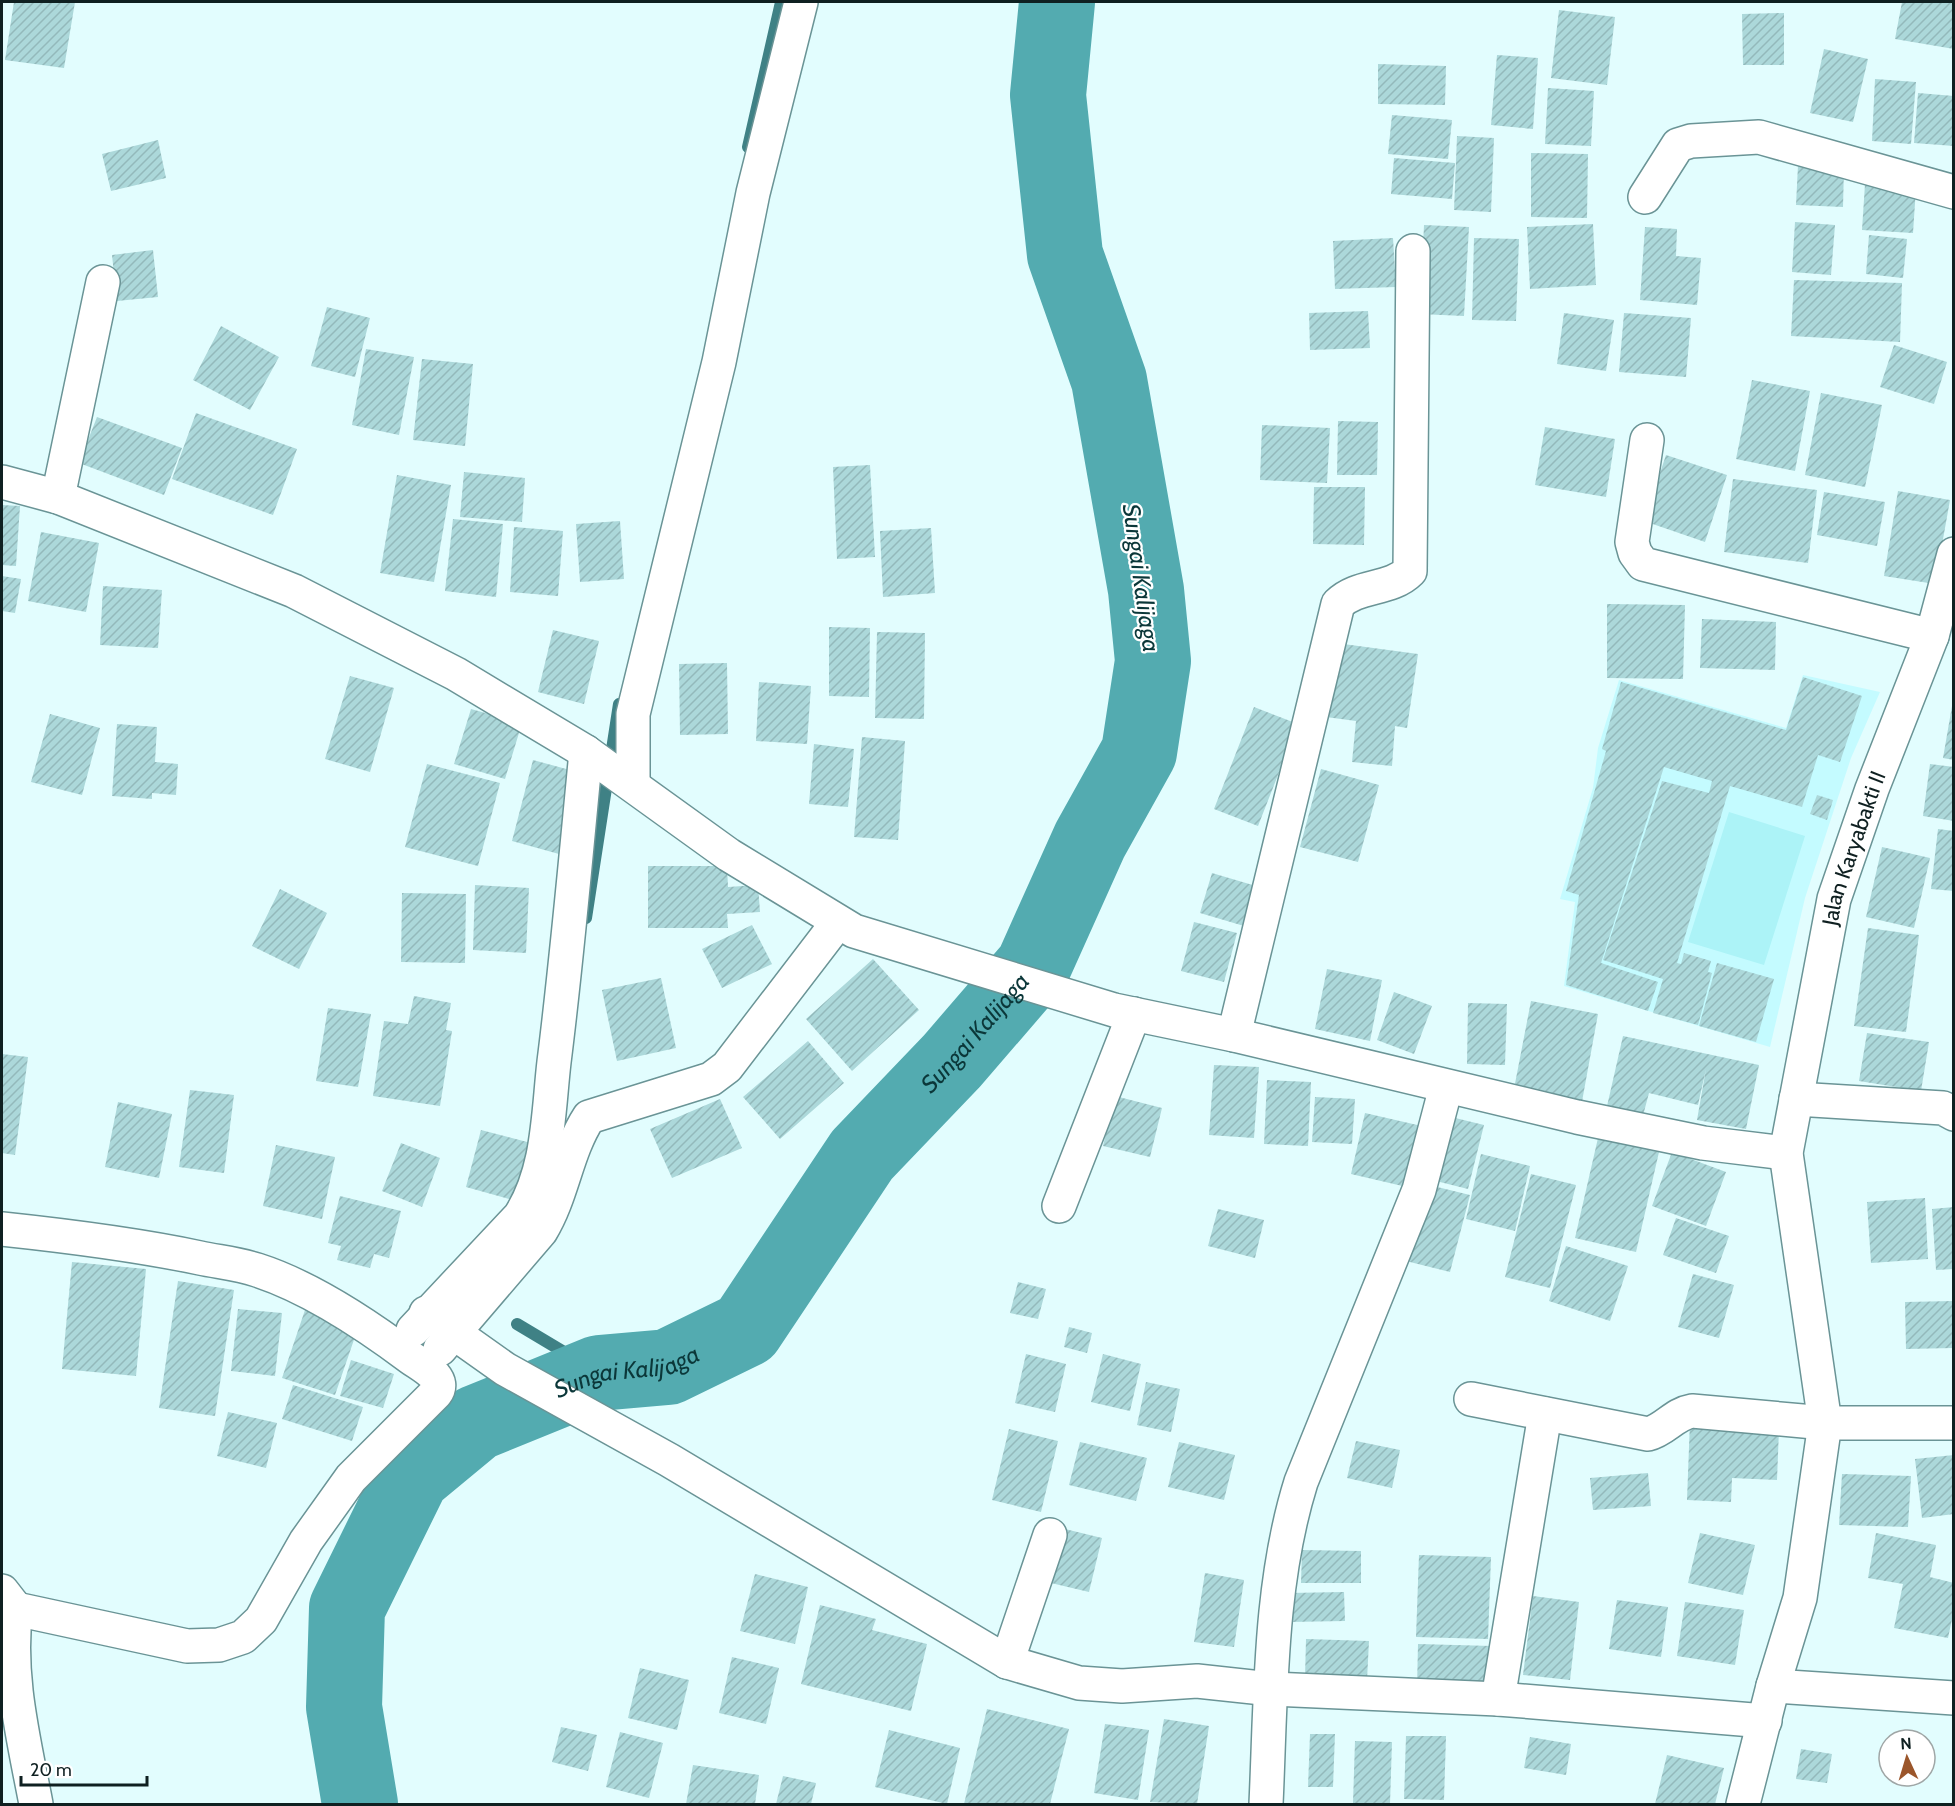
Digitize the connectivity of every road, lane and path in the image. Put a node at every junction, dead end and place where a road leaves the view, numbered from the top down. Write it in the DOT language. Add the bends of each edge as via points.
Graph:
graph roads {
  1 [pos="801,2"];
  2 [pos="1953,192"];
  3 [pos="1646,197"];
  4 [pos="1413,251"];
  5 [pos="103,282"];
  6 [pos="1647,440"];
  7 [pos="2,482"];
  8 [pos="58,497"];
  9 [pos="1953,554"];
  10 [pos="1932,636"];
  11 [pos="610,769"];
  12 [pos="838,922"];
  13 [pos="1124,1012"];
  14 [pos="1234,1035"];
  15 [pos="1446,1087"];
  16 [pos="1796,1099"];
  17 [pos="1953,1114"];
  18 [pos="1786,1153"];
  19 [pos="1059,1206"];
  20 [pos="2,1229"];
  21 [pos="426,1313"];
  22 [pos="455,1334"];
  23 [pos="411,1357"];
  24 [pos="1471,1400"];
  25 [pos="1545,1414"];
  26 [pos="1825,1423"];
  27 [pos="1953,1423"];
  28 [pos="1050,1535"];
  29 [pos="9,1600"];
  30 [pos="1007,1662"];
  31 [pos="1773,1686"];
  32 [pos="1272,1689"];
  33 [pos="1953,1698"];
  34 [pos="1498,1699"];
  35 [pos="1765,1721"];
  36 [pos="36,1804"];
  37 [pos="1266,1804"];
  38 [pos="1743,1804"];
  1 -- 11 [label="street" via="633,714"];
  2 -- 3 [label="street" via="1759,137 1678,145"];
  4 -- 14 [label="street" via="1410,571 1392,583 1352,594 1338,604"];
  5 -- 8 [label="street"];
  6 -- 10 [label="street" via="1632,542 1643,564"];
  7 -- 8 [label="street"];
  8 -- 11 [label="street" via="294,591 456,674"];
  9 -- 10 [label="street, Jalan Karyabakti II"];
  10 -- 16 [label="street, Jalan Karyabakti II" via="1834,898"];
  11 -- 12 [label="street" via="729,855"];
  11 -- 21 [label="street" via="539,1177 532,1198"];
  12 -- 13 [label="street" via="869,937"];
  12 -- 22 [label="street" via="727,1067 711,1079 589,1117 578,1133 553,1212"];
  13 -- 14 [label="street"];
  13 -- 19 [label="street"];
  14 -- 15 [label="street"];
  15 -- 18 [label="street" via="1702,1143"];
  15 -- 32 [label="street" via="1419,1190 1290,1517"];
  16 -- 17 [label="street" via="1943,1108"];
  16 -- 18 [label="street, Jalan Karyabakti II"];
  18 -- 26 [label="street, Jalan Karyabakti II"];
  20 -- 23 [label="street" via="123,1243 256,1269 298,1286"];
  21 -- 22 [label="street"];
  21 -- 23 [label="street"];
  22 -- 23 [label="street"];
  22 -- 30 [label="street" via="505,1369 669,1460"];
  23 -- 29 [label="street" via="439,1380 439,1389 351,1478 306,1541 261,1620 243,1637 219,1645 187,1646"];
  24 -- 25 [label="street"];
  25 -- 26 [label="street" via="1648,1434 1657,1432 1681,1413 1692,1411"];
  25 -- 34 [label="street"];
  26 -- 27 [label="street"];
  26 -- 31 [label="street, Jalan Karyabakti II" via="1800,1599"];
  28 -- 30 [label="street"];
  29 -- 36 [label="street" via="18,1703"];
  30 -- 32 [label="street" via="1079,1683 1122,1686 1197,1681"];
  31 -- 33 [label="street"];
  31 -- 35 [label="street, Jalan Karyabakti II"];
  32 -- 34 [label="street"];
  32 -- 37 [label="street"];
  34 -- 35 [label="street"];
  35 -- 38 [label="street, Jalan Karyabakti II"];
}
